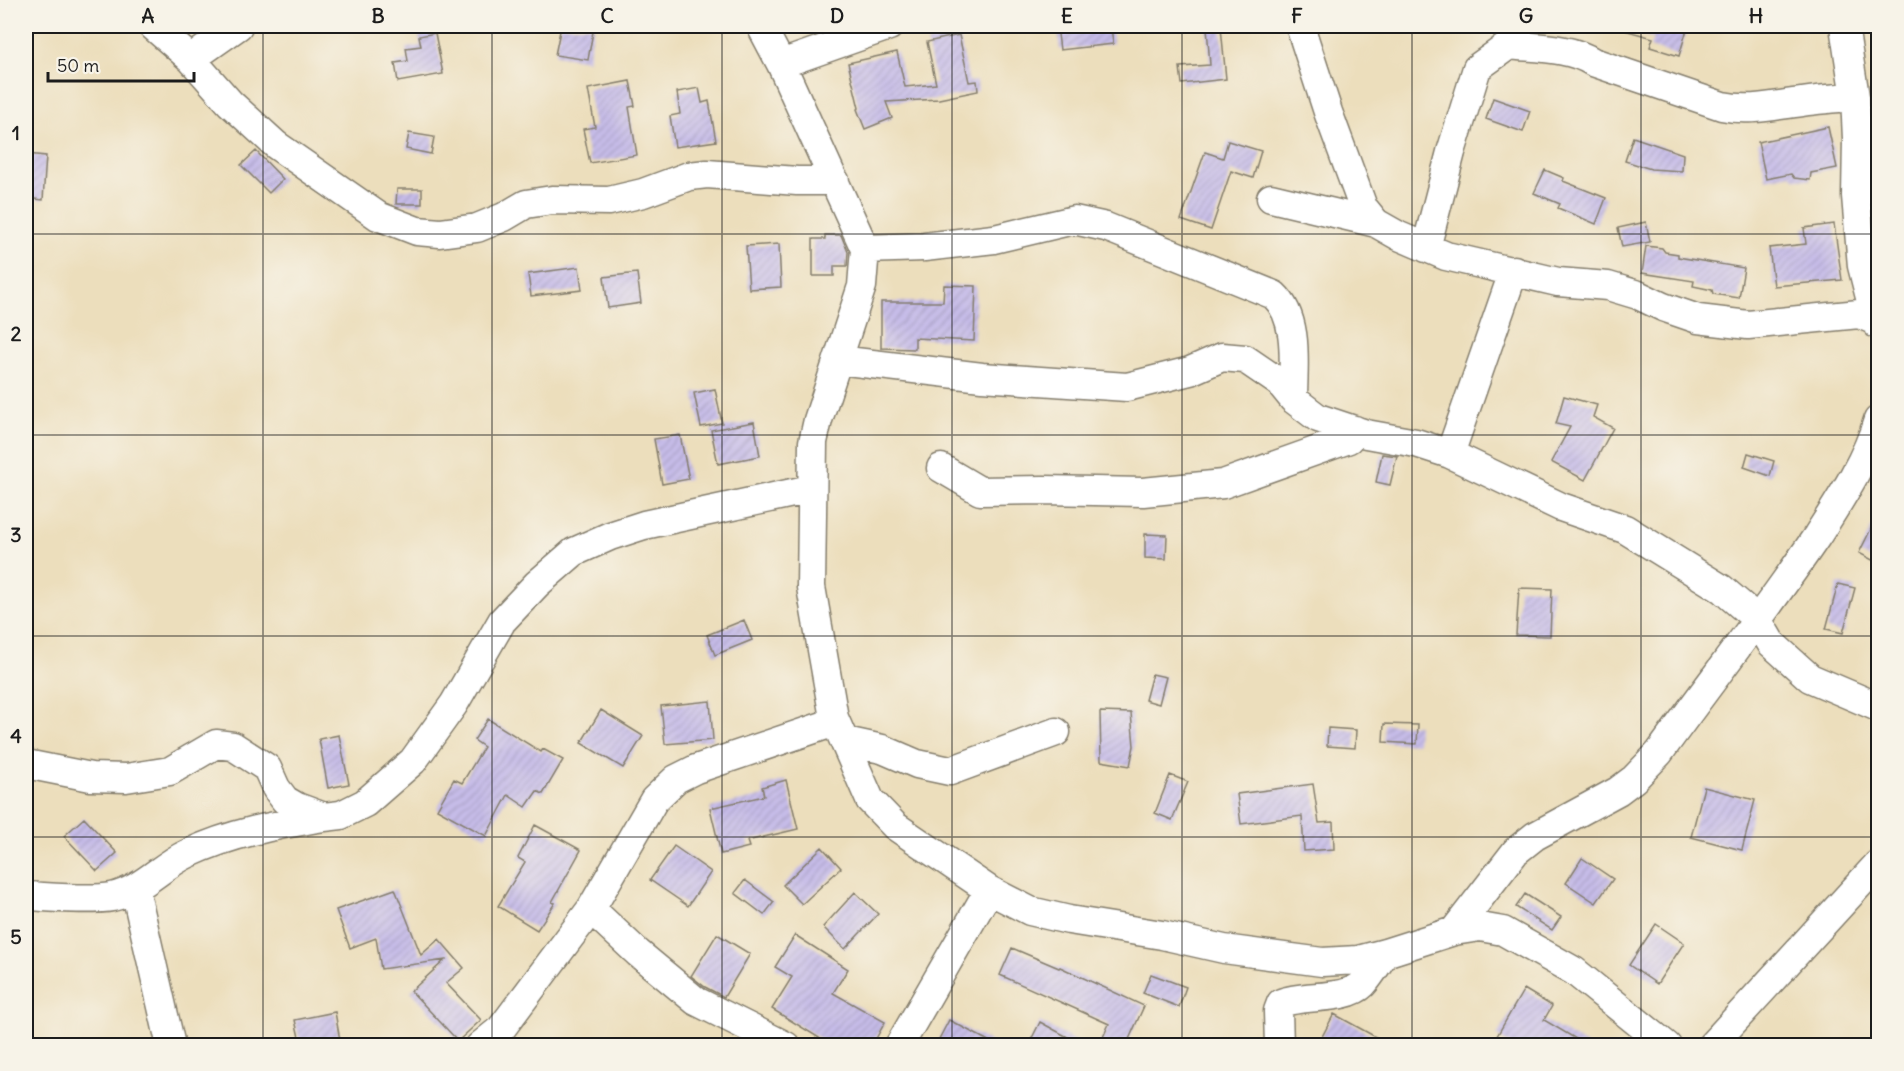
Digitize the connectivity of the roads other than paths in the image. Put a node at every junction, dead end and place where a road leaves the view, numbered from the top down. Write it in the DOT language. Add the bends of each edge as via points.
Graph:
graph roads {
  1 [pos="153,26"];
  2 [pos="238,26"];
  3 [pos="761,26"];
  4 [pos="889,26"];
  5 [pos="1300,26"];
  6 [pos="1844,26"];
  7 [pos="191,58"];
  8 [pos="781,64"];
  9 [pos="1855,97"];
  10 [pos="1867,178"];
  11 [pos="835,182"];
  12 [pos="1271,198"];
  13 [pos="1376,223"];
  14 [pos="1426,248"];
  15 [pos="865,249"];
  16 [pos="1514,270"];
  17 [pos="1877,323"];
  18 [pos="838,360"];
  19 [pos="1293,399"];
  20 [pos="1355,430"];
  21 [pos="1876,437"];
  22 [pos="1450,454"];
  23 [pos="941,468"];
  24 [pos="811,489"];
  25 [pos="1757,619"];
  26 [pos="1878,707"];
  27 [pos="840,732"];
  28 [pos="1056,732"];
  29 [pos="26,764"];
  30 [pos="276,788"];
  31 [pos="324,817"];
  32 [pos="265,828"];
  33 [pos="1878,864"];
  34 [pos="135,889"];
  35 [pos="989,890"];
  36 [pos="26,896"];
  37 [pos="591,909"];
  38 [pos="1454,931"];
  39 [pos="1385,953"];
  40 [pos="171,1046"];
  41 [pos="480,1046"];
  42 [pos="786,1046"];
  43 [pos="899,1046"];
  44 [pos="1279,1046"];
  45 [pos="1667,1046"];
  46 [pos="1711,1046"];
  1 -- 7 [label="street"];
  2 -- 7 [label="street"];
  3 -- 8 [label="street"];
  4 -- 8 [label="street"];
  5 -- 13 [label="street" via="1363,207"];
  6 -- 9 [label="street"];
  7 -- 11 [label="street" via="230,103 276,145 378,216 417,231 440,233 477,228 526,204 552,200 609,201 689,176"];
  8 -- 11 [label="street"];
  9 -- 10 [label="street" via="1857,139"];
  9 -- 14 [label="street" via="1737,109 1584,56 1509,45 1477,68 1450,152"];
  10 -- 17 [label="street" via="1862,266"];
  11 -- 15 [label="street"];
  12 -- 13 [label="street"];
  13 -- 14 [label="street"];
  14 -- 16 [label="street"];
  15 -- 18 [label="street" via="862,286"];
  15 -- 19 [label="street" via="994,239 1074,220 1106,227 1275,295 1288,315"];
  16 -- 17 [label="street" via="1558,282 1608,286 1698,319 1720,323 1748,325 1858,314"];
  16 -- 22 [label="street"];
  18 -- 19 [label="street" via="1127,387 1190,371 1222,357 1245,359 1280,383"];
  18 -- 24 [label="street" via="813,442"];
  19 -- 20 [label="street" via="1317,418"];
  20 -- 22 [label="street"];
  20 -- 23 [label="street" via="1349,439 1223,484 1143,492 980,491"];
  21 -- 25 [label="street" via="1833,511"];
  22 -- 25 [label="street" via="1561,507 1625,529 1722,589"];
  24 -- 27 [label="street" via="811,587"];
  24 -- 31 [label="street" via="644,525 574,552 502,621 454,704 413,761 365,803"];
  25 -- 26 [label="street" via="1771,644 1810,678"];
  25 -- 38 [label="street" via="1646,767 1618,791 1535,836 1516,851"];
  27 -- 28 [label="street" via="917,764 950,771"];
  27 -- 35 [label="street" via="870,800 895,826"];
  27 -- 37 [label="street" via="696,769 676,778 643,816"];
  29 -- 30 [label="street" via="92,777 126,778 170,771 216,744 233,746 267,768"];
  30 -- 31 [label="street" via="285,800"];
  30 -- 32 [label="street"];
  31 -- 32 [label="street"];
  32 -- 34 [label="street" via="186,854"];
  33 -- 46 [label="street"];
  34 -- 36 [label="street" via="111,897"];
  34 -- 40 [label="street"];
  35 -- 39 [label="street" via="1030,911 1224,949 1322,962 1358,960"];
  35 -- 43 [label="street"];
  37 -- 41 [label="street" via="501,1029"];
  37 -- 42 [label="street" via="696,1001"];
  38 -- 39 [label="street"];
  38 -- 45 [label="street" via="1480,927 1503,931 1574,971"];
  39 -- 44 [label="street" via="1362,986 1347,993 1281,1003"];
}
